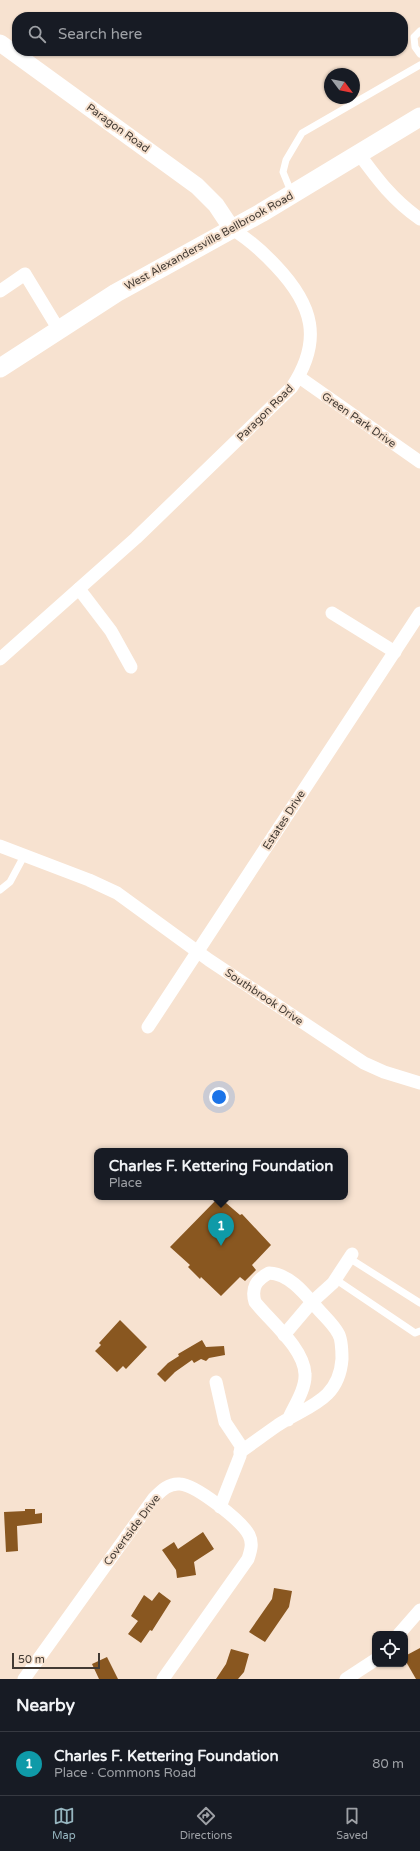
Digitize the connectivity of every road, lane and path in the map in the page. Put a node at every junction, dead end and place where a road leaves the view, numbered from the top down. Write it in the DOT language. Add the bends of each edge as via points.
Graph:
graph roads {
  1 [pos="420,31"];
  2 [pos="0,43"];
  3 [pos="12,52"];
  4 [pos="420,54"];
  5 [pos="18,56"];
  6 [pos="420,65"];
  7 [pos="420,117"];
  8 [pos="359,154"];
  9 [pos="292,194"];
  10 [pos="420,219"];
  11 [pos="232,229"];
  12 [pos="0,291"];
  13 [pos="59,330"];
  14 [pos="0,368"];
  15 [pos="299,377"];
  16 [pos="420,462"];
  17 [pos="79,589"];
  18 [pos="332,613"];
  19 [pos="420,614"];
  20 [pos="395,652"];
  21 [pos="0,659"];
  22 [pos="131,667"];
  23 [pos="0,846"];
  24 [pos="24,856"];
  25 [pos="0,890"];
  26 [pos="198,952"];
  27 [pos="148,1027"];
  28 [pos="420,1084"];
  29 [pos="351,1256"];
  30 [pos="335,1279"];
  31 [pos="312,1302"];
  32 [pos="420,1303"];
  33 [pos="420,1331"];
  34 [pos="284,1335"];
  35 [pos="216,1382"];
  36 [pos="288,1420"];
  37 [pos="240,1452"];
  38 [pos="220,1507"];
  39 [pos="420,1610"];
  40 [pos="402,1631"];
  41 [pos="372,1662"];
  42 [pos="24,1679"];
  43 [pos="163,1679"];
  44 [pos="346,1679"];
  1 -- 4 [label="lane" via="414,37 415,47"];
  2 -- 3 [label="street, Paragon Road"];
  5 -- 11 [label="street, Paragon Road" via="197,186 216,205"];
  6 -- 9 [label="lane" via="302,133 286,160 283,172"];
  7 -- 8 [label="main road, West Alexandersville Bellbrook Road"];
  8 -- 9 [label="main road, West Alexandersville Bellbrook Road"];
  8 -- 10 [label="street" via="392,197"];
  9 -- 11 [label="main road, West Alexandersville Bellbrook Road"];
  11 -- 13 [label="main road, West Alexandersville Bellbrook Road" via="122,290"];
  11 -- 15 [label="street, Paragon Road" via="256,245 290,281 306,307 310,332 309,350"];
  12 -- 13 [label="street" via="24,274"];
  13 -- 14 [label="main road, West Alexandersville Bellbrook Road"];
  15 -- 16 [label="street, Green Park Drive"];
  15 -- 17 [label="street, Paragon Road" via="292,387 142,533"];
  17 -- 21 [label="street, Paragon Road"];
  17 -- 22 [label="street" via="110,631"];
  18 -- 20 [label="street"];
  19 -- 20 [label="street, Estates Drive"];
  20 -- 26 [label="street, Estates Drive"];
  23 -- 24 [label="street, Southbrook Drive"];
  24 -- 25 [label="lane" via="10,882"];
  24 -- 26 [label="street, Southbrook Drive" via="117,893"];
  26 -- 27 [label="street, Estates Drive"];
  26 -- 28 [label="street, Southbrook Drive" via="364,1063"];
  29 -- 30 [label="street"];
  29 -- 32 [label="lane"];
  30 -- 31 [label="street"];
  30 -- 33 [label="lane" via="415,1333"];
  31 -- 34 [label="street"];
  31 -- 34 [label="street" via="286,1276 278,1273 269,1273 255,1285 255,1302"];
  31 -- 36 [label="street" via="339,1333 341,1369 338,1380 323,1398"];
  34 -- 36 [label="street" via="298,1351 305,1374 302,1391"];
  35 -- 37 [label="street" via="225,1422 241,1446"];
  36 -- 37 [label="street"];
  37 -- 38 [label="street"];
  38 -- 42 [label="street, Covertside Drive" via="188,1486 173,1484 164,1488 154,1498"];
  38 -- 43 [label="street, Covertside Drive" via="248,1533 251,1549 248,1558"];
  39 -- 40 [label="street"];
  41 -- 44 [label="street"];
}
